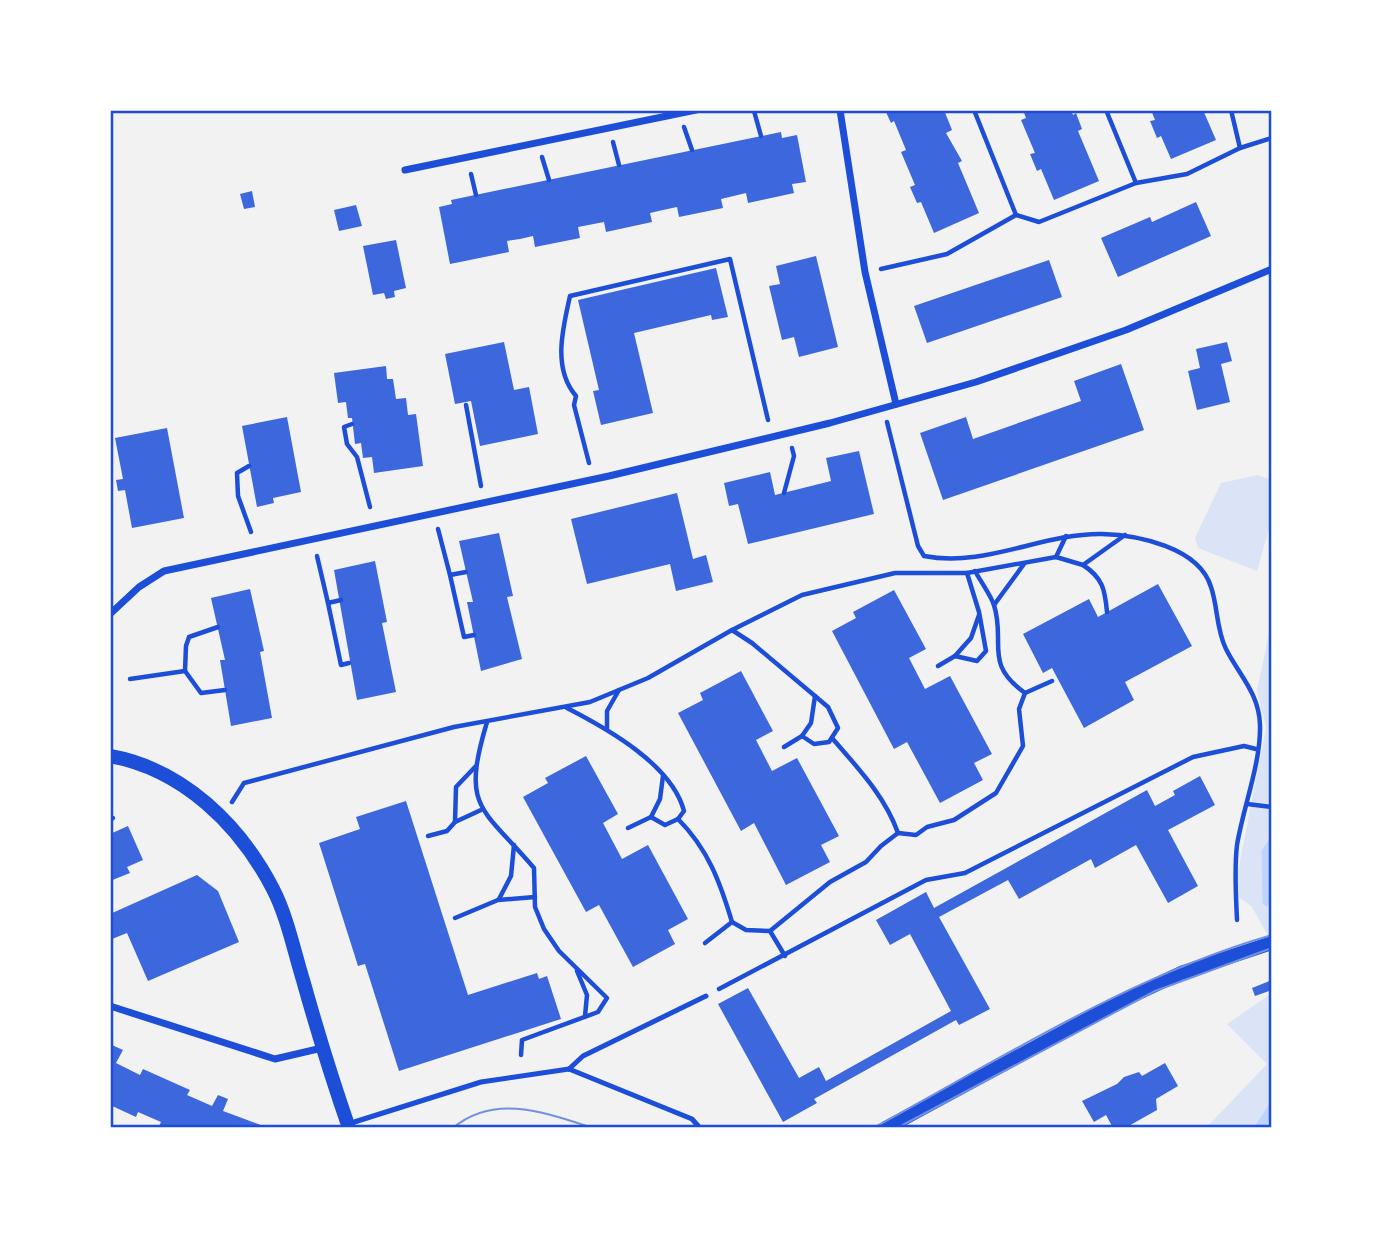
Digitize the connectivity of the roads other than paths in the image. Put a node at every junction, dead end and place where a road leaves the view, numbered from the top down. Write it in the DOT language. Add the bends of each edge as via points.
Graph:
graph roads {
  1 [pos="696,110"];
  2 [pos="840,110"];
  3 [pos="405,170"];
  4 [pos="1272,269"];
  5 [pos="896,404"];
  6 [pos="110,614"];
  7 [pos="110,756"];
  8 [pos="1272,943"];
  9 [pos="706,996"];
  10 [pos="110,1006"];
  11 [pos="322,1048"];
  12 [pos="569,1069"];
  13 [pos="349,1126"];
  14 [pos="700,1128"];
  15 [pos="886,1128"];
  1 -- 3 [label="street"];
  2 -- 5 [label="street" via="864,272"];
  4 -- 5 [label="street" via="1126,330 976,382"];
  5 -- 6 [label="street" via="609,476 197,562 164,571"];
  7 -- 11 [label="main road" via="132,760 181,782 223,818 249,852 274,891"];
  8 -- 15 [label="main road" via="1181,973 1117,1003"];
  9 -- 12 [label="lane" via="583,1056"];
  10 -- 11 [label="street" via="275,1059"];
  11 -- 13 [label="main road"];
  12 -- 13 [label="lane" via="481,1082"];
  12 -- 14 [label="lane" via="692,1119"];
}
